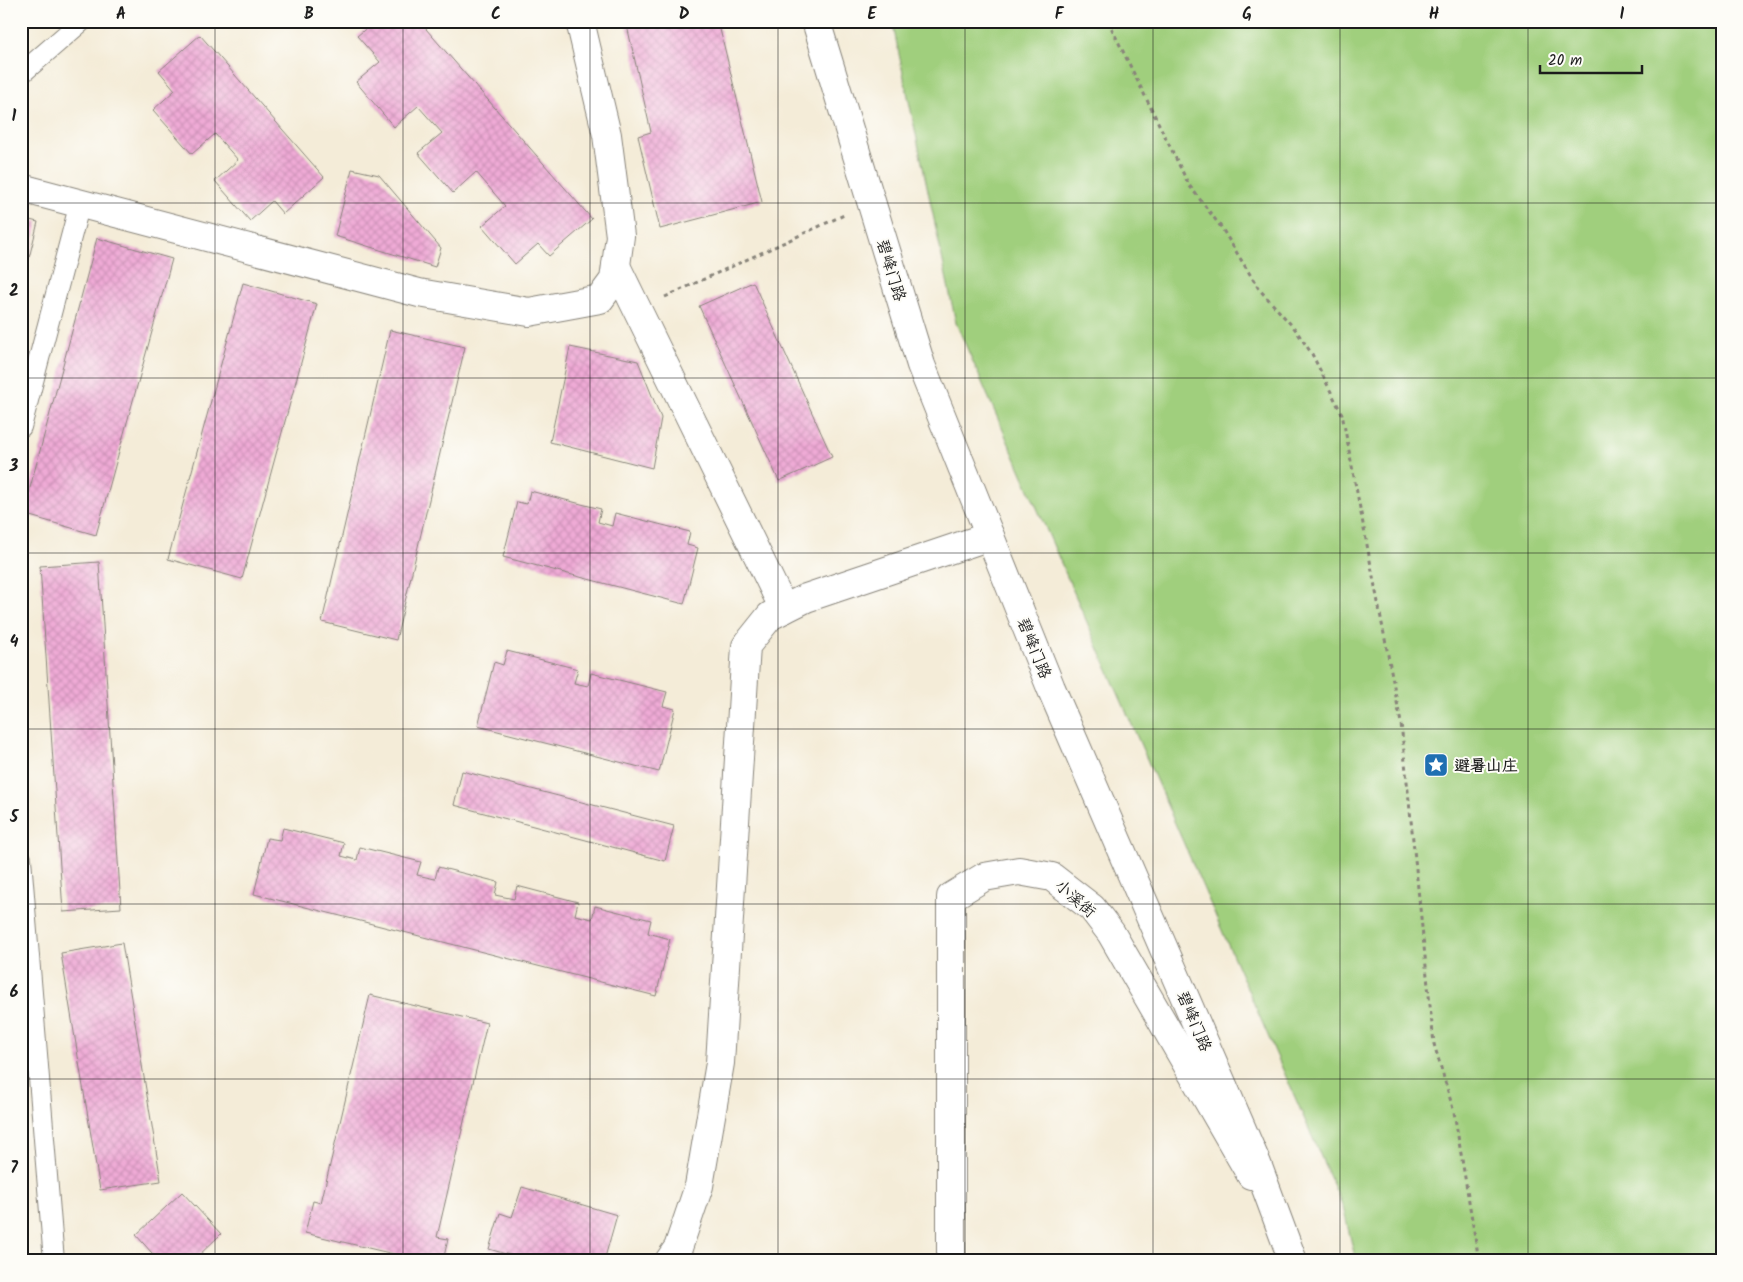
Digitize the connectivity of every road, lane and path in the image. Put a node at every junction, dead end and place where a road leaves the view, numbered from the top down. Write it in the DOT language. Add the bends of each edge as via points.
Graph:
graph roads {
  1 [pos="82,21"];
  2 [pos="580,21"];
  3 [pos="816,21"];
  4 [pos="1108,21"];
  5 [pos="21,74"];
  6 [pos="21,188"];
  7 [pos="871,202"];
  8 [pos="80,204"];
  9 [pos="616,266"];
  10 [pos="638,309"];
  11 [pos="21,427"];
  12 [pos="990,536"];
  13 [pos="784,609"];
  14 [pos="21,860"];
  15 [pos="1278,1222"];
  16 [pos="54,1261"];
  17 [pos="669,1261"];
  18 [pos="951,1261"];
  19 [pos="1293,1261"];
  20 [pos="1479,1261"];
  1 -- 5 [label="lane"];
  2 -- 9 [label="street" via="607,135 620,236"];
  3 -- 7 [label="street, 碧峰门路"];
  4 -- 20 [label="path" via="1190,185 1221,227 1259,289 1296,329 1342,414 1401,723 1434,1044 1454,1112"];
  6 -- 8 [label="street"];
  7 -- 10 [label="path"];
  7 -- 12 [label="street, 碧峰门路" via="921,365"];
  8 -- 9 [label="street" via="419,293 529,312 600,299 614,280"];
  8 -- 11 [label="lane"];
  9 -- 10 [label="street"];
  10 -- 13 [label="street"];
  12 -- 13 [label="street" via="806,598"];
  12 -- 15 [label="street, 碧峰门路" via="1055,697 1257,1164"];
  13 -- 17 [label="street" via="770,616 746,646 720,1063 699,1186 678,1248"];
  14 -- 16 [label="lane"];
  15 -- 18 [label="street, 小溪街" via="1111,933 1092,908 1052,877 1019,871 984,877 951,897"];
  15 -- 19 [label="street, 碧峰门路"];
}
